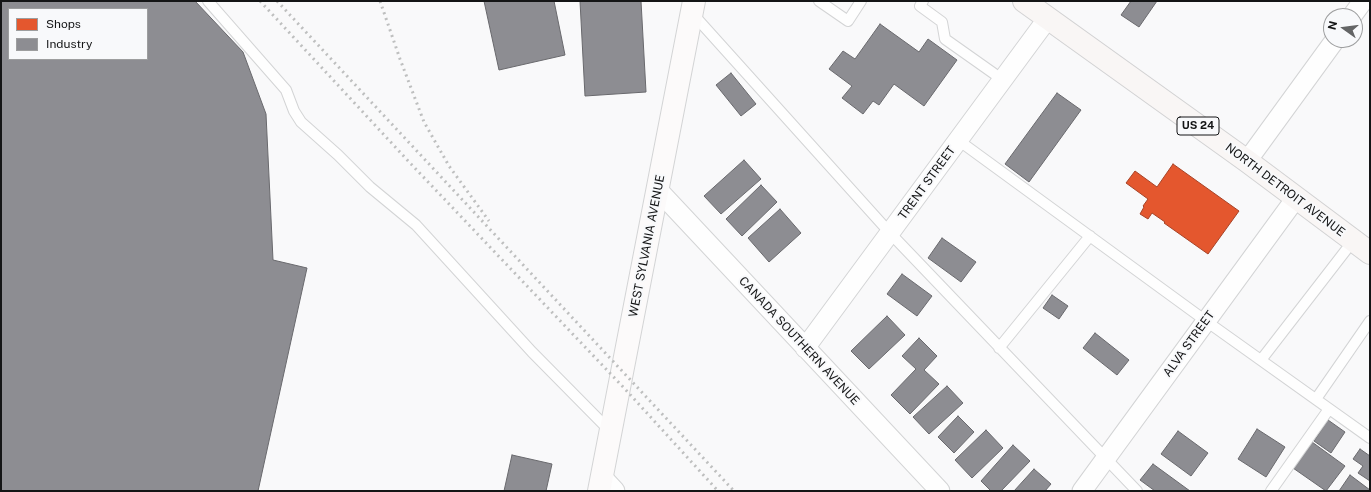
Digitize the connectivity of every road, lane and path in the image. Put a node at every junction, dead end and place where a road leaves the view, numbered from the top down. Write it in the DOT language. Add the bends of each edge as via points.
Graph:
graph roads {
  1 [pos="208,1"];
  2 [pos="819,1"];
  3 [pos="862,1"];
  4 [pos="923,1"];
  5 [pos="1024,1"];
  6 [pos="693,7"];
  7 [pos="1048,18"];
  8 [pos="1329,48"];
  9 [pos="1003,80"];
  10 [pos="958,140"];
  11 [pos="1247,161"];
  12 [pos="658,190"];
  13 [pos="1296,198"];
  14 [pos="890,233"];
  15 [pos="1090,236"];
  16 [pos="1362,247"];
  17 [pos="1206,321"];
  18 [pos="1370,321"];
  19 [pos="806,348"];
  20 [pos="999,348"];
  21 [pos="1262,360"];
  22 [pos="1316,400"];
  23 [pos="1329,409"];
  24 [pos="611,432"];
  25 [pos="1370,438"];
  26 [pos="1105,459"];
  27 [pos="605,486"];
  28 [pos="940,491"];
  29 [pos="1082,491"];
  30 [pos="1136,491"];
  31 [pos="1271,491"];
  1 -- 24 [label="lane" via="286,90 301,122 370,187 416,225 532,352"];
  2 -- 3 [label="lane" via="848,21"];
  4 -- 9 [label="lane" via="920,6 942,22 945,39"];
  5 -- 7 [label="main road, NORTH DETROIT AVENUE / US 24"];
  6 -- 12 [label="main road, WEST SYLVANIA AVENUE"];
  6 -- 14 [label="lane"];
  7 -- 9 [label="street, TRENT STREET"];
  7 -- 11 [label="main road, NORTH DETROIT AVENUE / US 24"];
  8 -- 11 [label="street"];
  9 -- 10 [label="street, TRENT STREET"];
  10 -- 14 [label="street, TRENT STREET"];
  10 -- 15 [label="lane"];
  11 -- 13 [label="main road, NORTH DETROIT AVENUE / US 24"];
  12 -- 19 [label="street, CANADA SOUTHERN AVENUE"];
  12 -- 24 [label="main road, WEST SYLVANIA AVENUE"];
  13 -- 16 [label="main road, NORTH DETROIT AVENUE / US 24"];
  13 -- 17 [label="street, ALVA STREET"];
  14 -- 19 [label="street, TRENT STREET"];
  14 -- 20 [label="lane"];
  15 -- 17 [label="lane"];
  15 -- 20 [label="lane"];
  16 -- 21 [label="lane"];
  17 -- 21 [label="lane"];
  17 -- 26 [label="street, ALVA STREET"];
  18 -- 22 [label="lane"];
  19 -- 28 [label="street, CANADA SOUTHERN AVENUE"];
  20 -- 26 [label="lane"];
  21 -- 22 [label="lane"];
  22 -- 23 [label="lane"];
  23 -- 25 [label="lane"];
  23 -- 31 [label="lane"];
  24 -- 27 [label="main road, WEST SYLVANIA AVENUE"];
  26 -- 29 [label="street, ALVA STREET"];
  26 -- 30 [label="lane"];
}
